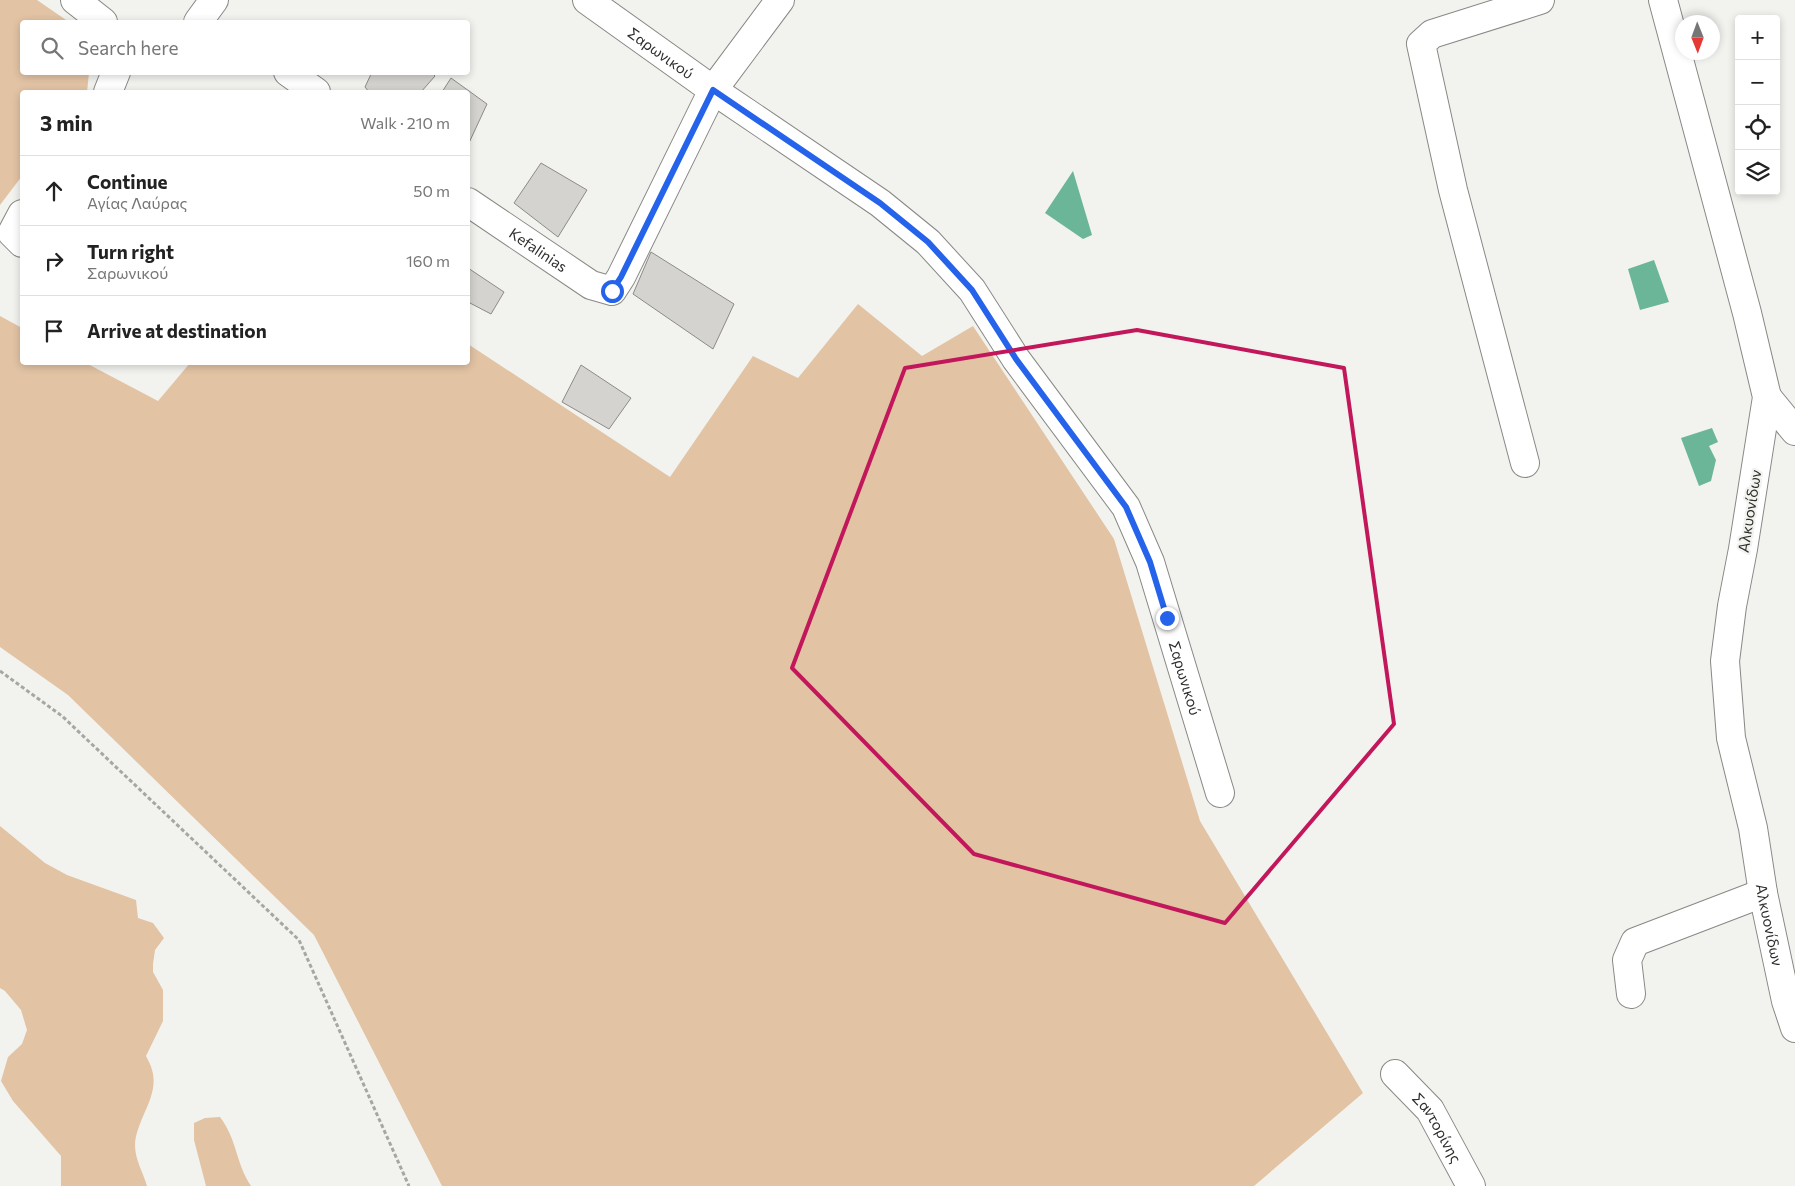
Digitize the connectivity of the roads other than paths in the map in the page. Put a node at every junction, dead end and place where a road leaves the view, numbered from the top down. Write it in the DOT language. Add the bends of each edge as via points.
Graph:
graph roads {
  1 [pos="75,0"];
  2 [pos="587,0"];
  3 [pos="780,0"];
  4 [pos="1540,0"];
  5 [pos="1663,0"];
  6 [pos="100,20"];
  7 [pos="115,75"];
  8 [pos="292,75"];
  9 [pos="109,90"];
  10 [pos="313,90"];
  11 [pos="713,90"];
  12 [pos="470,203"];
  13 [pos="20,218"];
  14 [pos="20,241"];
  15 [pos="1766,397"];
  16 [pos="1795,431"];
  17 [pos="1525,462"];
  18 [pos="1220,793"];
  19 [pos="1763,893"];
  20 [pos="1631,994"];
  21 [pos="1795,1028"];
  22 [pos="1395,1074"];
  23 [pos="1471,1186"];
  1 -- 6 [label="street"];
  2 -- 11 [label="street, Σαρωνικού"];
  3 -- 11 [label="street"];
  4 -- 17 [label="street" via="1432,34 1421,44 1453,190"];
  5 -- 15 [label="street, Αλκυονίδων" via="1742,294"];
  7 -- 9 [label="street"];
  8 -- 10 [label="street"];
  11 -- 12 [label="street, Kefalinias" via="612,291 591,285"];
  11 -- 18 [label="street, Σαρωνικού" via="880,203 928,242 972,290 1016,359 1126,507 1150,562"];
  13 -- 14 [label="street" via="12,233"];
  15 -- 16 [label="street"];
  15 -- 19 [label="street, Αλκυονίδων" via="1725,661 1731,738 1753,828"];
  19 -- 20 [label="street" via="1635,942 1627,960"];
  19 -- 21 [label="street, Αλκυονίδων" via="1786,1001"];
  22 -- 23 [label="street, Σαντορίνης" via="1430,1110"];
}
